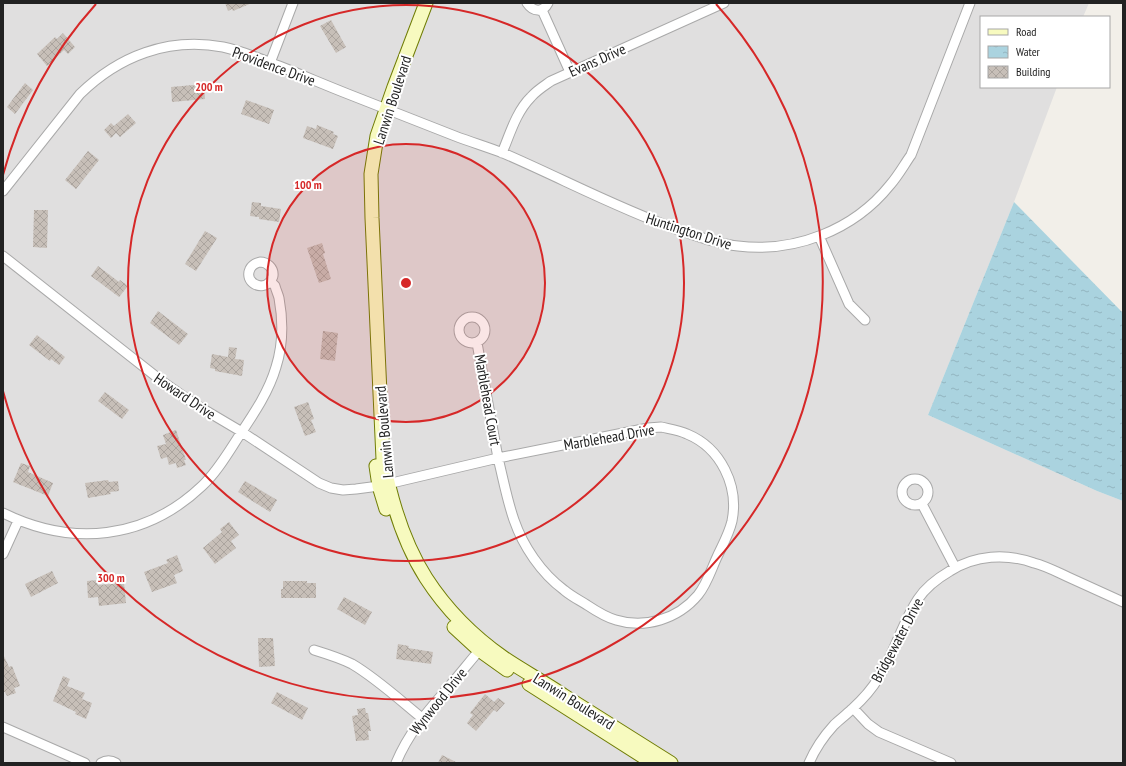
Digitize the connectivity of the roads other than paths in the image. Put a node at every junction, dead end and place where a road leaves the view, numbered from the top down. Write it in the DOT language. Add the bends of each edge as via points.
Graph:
graph roads {
  1 [pos="293,3"];
  2 [pos="416,3"];
  3 [pos="426,3"];
  4 [pos="527,3"];
  5 [pos="724,3"];
  6 [pos="970,3"];
  7 [pos="545,6"];
  8 [pos="270,62"];
  9 [pos="570,72"];
  10 [pos="382,108"];
  11 [pos="502,153"];
  12 [pos="3,192"];
  13 [pos="819,236"];
  14 [pos="3,256"];
  15 [pos="271,280"];
  16 [pos="865,320"];
  17 [pos="477,343"];
  18 [pos="242,432"];
  19 [pos="498,458"];
  20 [pos="384,485"];
  21 [pos="922,504"];
  22 [pos="3,514"];
  23 [pos="18,521"];
  24 [pos="3,554"];
  25 [pos="955,567"];
  26 [pos="1123,602"];
  27 [pos="482,647"];
  28 [pos="314,650"];
  29 [pos="853,708"];
  30 [pos="422,718"];
  31 [pos="3,727"];
  32 [pos="85,763"];
  33 [pos="101,763"];
  34 [pos="116,763"];
  35 [pos="396,763"];
  36 [pos="653,763"];
  37 [pos="671,763"];
  38 [pos="809,763"];
  39 [pos="951,763"];
  1 -- 8 [label="street"];
  2 -- 10 [label="street, Lanwin Boulevard"];
  3 -- 10 [label="street, Lanwin Boulevard"];
  4 -- 7 [label="street" via="537,10"];
  5 -- 9 [label="street, Evans Drive"];
  6 -- 13 [label="street, Huntington Drive" via="911,155 902,170 889,187 864,211 838,228"];
  7 -- 9 [label="street"];
  8 -- 10 [label="street, Providence Drive"];
  8 -- 12 [label="street, Providence Drive" via="223,47 204,44 166,47 125,60 80,94"];
  9 -- 11 [label="street, Evans Drive" via="551,81 531,97 516,119"];
  10 -- 11 [label="street, Huntington Drive"];
  10 -- 20 [label="street, Lanwin Boulevard" via="370,131 364,163 363,196 375,456"];
  11 -- 13 [label="street, Huntington Drive" via="647,218 717,242 758,248 800,242"];
  13 -- 16 [label="street" via="849,304"];
  14 -- 18 [label="street, Howard Drive" via="163,382"];
  15 -- 18 [label="street" via="278,296 281,314 282,331 277,366 264,398"];
  17 -- 19 [label="street, Marblehead Court"];
  18 -- 20 [label="street, Howard Drive" via="319,483 331,488 343,490"];
  18 -- 23 [label="street" via="203,486 188,499 153,520 97,534 50,530"];
  19 -- 19 [label="street, Marblehead Drive" via="648,428 676,430 700,441 721,462 730,484 733,506 728,532 698,595 680,611 667,618 654,622 629,623 603,615 564,590 549,577 529,552 514,519"];
  19 -- 20 [label="street, Marblehead Drive"];
  20 -- 27 [label="street, Lanwin Boulevard" via="385,508 399,545 413,572 447,619 465,637"];
  21 -- 25 [label="street"];
  22 -- 23 [label="street"];
  23 -- 24 [label="street"];
  25 -- 26 [label="street, Bridgewater Drive" via="986,558 1018,558"];
  25 -- 29 [label="street, Bridgewater Drive" via="942,575 919,597 879,678"];
  27 -- 30 [label="street, Wynwood Drive"];
  27 -- 36 [label="street, Lanwin Boulevard" via="498,664"];
  27 -- 37 [label="street, Lanwin Boulevard" via="504,658"];
  28 -- 30 [label="street" via="337,657 365,672"];
  29 -- 38 [label="street, Bridgewater Drive" via="822,738"];
  29 -- 39 [label="street" via="879,732"];
  30 -- 35 [label="street, Wynwood Drive"];
  31 -- 32 [label="street"];
  33 -- 34 [label="street" via="110,760"];
}
